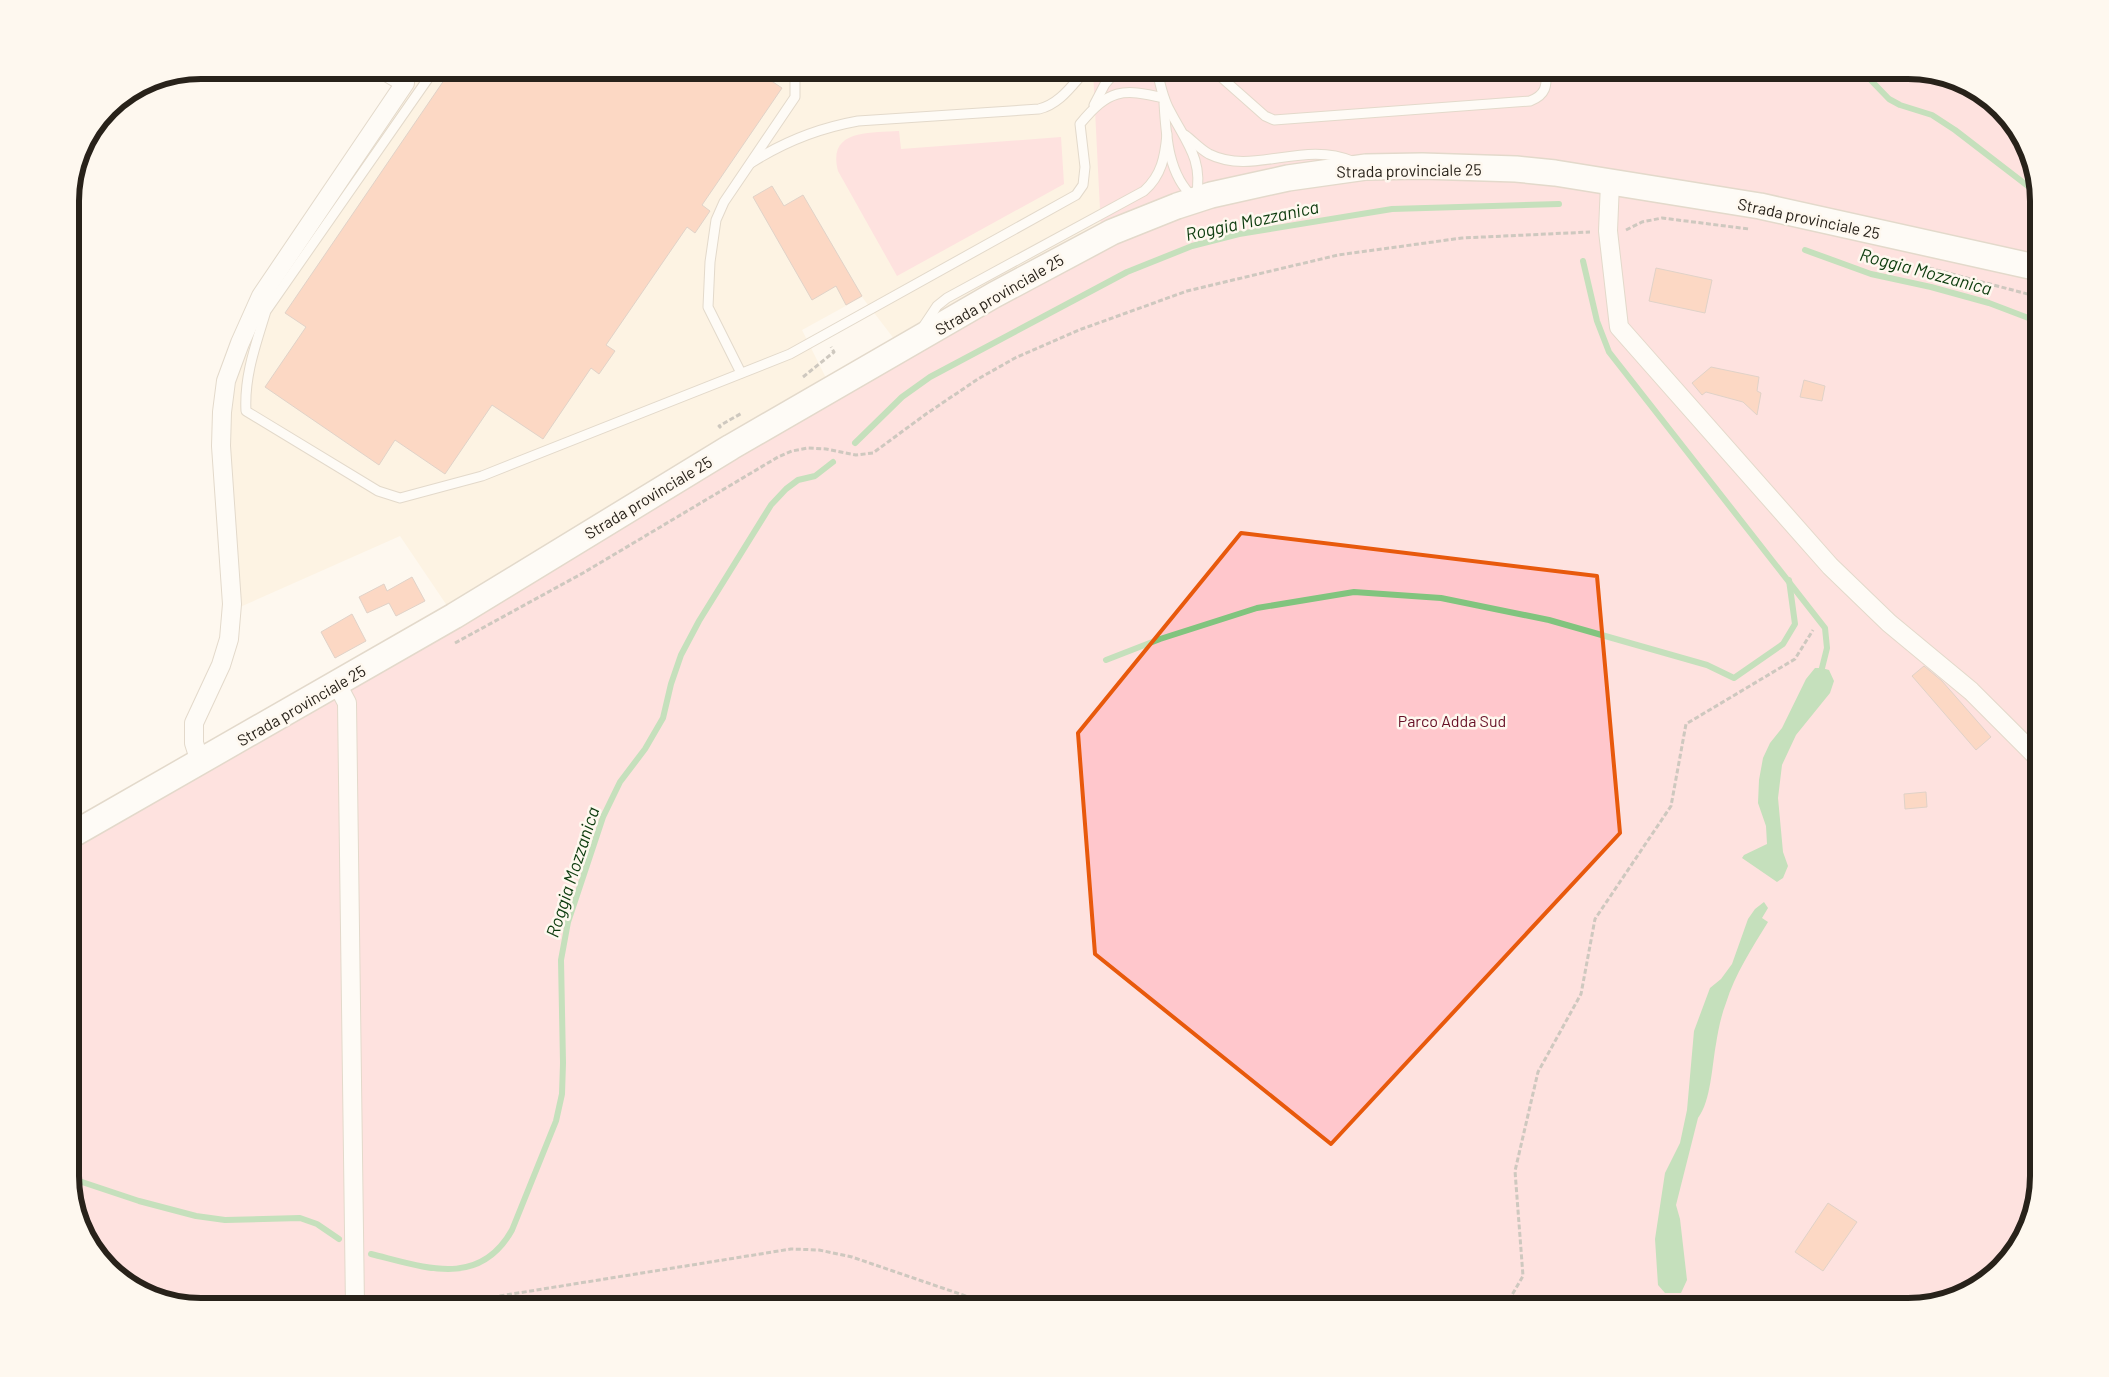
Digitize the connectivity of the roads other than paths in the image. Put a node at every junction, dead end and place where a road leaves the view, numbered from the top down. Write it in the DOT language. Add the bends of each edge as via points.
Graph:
graph roads {
  1 [pos="398,79"];
  2 [pos="428,79"];
  3 [pos="795,79"];
  4 [pos="1078,79"];
  5 [pos="1109,79"];
  6 [pos="1159,79"];
  7 [pos="1223,79"];
  8 [pos="1547,79"];
  9 [pos="1164,98"];
  10 [pos="1094,108"];
  11 [pos="1167,134"];
  12 [pos="1185,135"];
  13 [pos="751,162"];
  14 [pos="1366,167"];
  15 [pos="1610,183"];
  16 [pos="1196,200"];
  17 [pos="2030,266"];
  18 [pos="912,343"];
  19 [pos="741,373"];
  20 [pos="337,684"];
  21 [pos="2030,750"];
  22 [pos="200,762"];
  23 [pos="79,844"];
  24 [pos="355,1298"];
  1 -- 22 [label="street" via="405,83 261,296 226,381 222,446 232,604 229,639 221,665 194,724 194,743"];
  2 -- 19 [label="lane" via="266,311 244,390 246,411 378,491 400,498 482,476"];
  3 -- 13 [label="lane" via="795,97"];
  4 -- 13 [label="lane" via="1048,107 836,125 792,139"];
  5 -- 10 [label="lane"];
  6 -- 9 [label="lane"];
  7 -- 8 [label="lane" via="1265,116 1274,120 1530,101 1545,91"];
  9 -- 10 [label="lane" via="1122,91"];
  9 -- 11 [label="lane"];
  9 -- 12 [label="lane"];
  10 -- 19 [label="lane" via="1080,124 1085,167 1083,185 1076,195 790,354"];
  11 -- 16 [label="lane" via="1178,178"];
  11 -- 18 [label="lane" via="1163,164 1152,184 1144,191 947,298 928,318"];
  12 -- 14 [label="lane" via="1210,154 1223,159 1254,161 1313,153 1346,159"];
  12 -- 16 [label="lane" via="1195,158"];
  13 -- 19 [label="lane" via="716,220 709,271 708,307"];
  14 -- 15 [label="street, Strada provinciale 25" via="1516,169"];
  14 -- 16 [label="street, Strada provinciale 25" via="1288,178"];
  15 -- 17 [label="street, Strada provinciale 25" via="1760,206"];
  15 -- 21 [label="street" via="1608,231 1619,327 1830,566 1889,623 1971,691"];
  16 -- 18 [label="street, Strada provinciale 25" via="1145,218 1082,247"];
  18 -- 20 [label="street, Strada provinciale 25" via="731,447"];
  20 -- 22 [label="street, Strada provinciale 25"];
  20 -- 24 [label="street" via="347,703"];
  22 -- 23 [label="street, Strada provinciale 25"];
}
